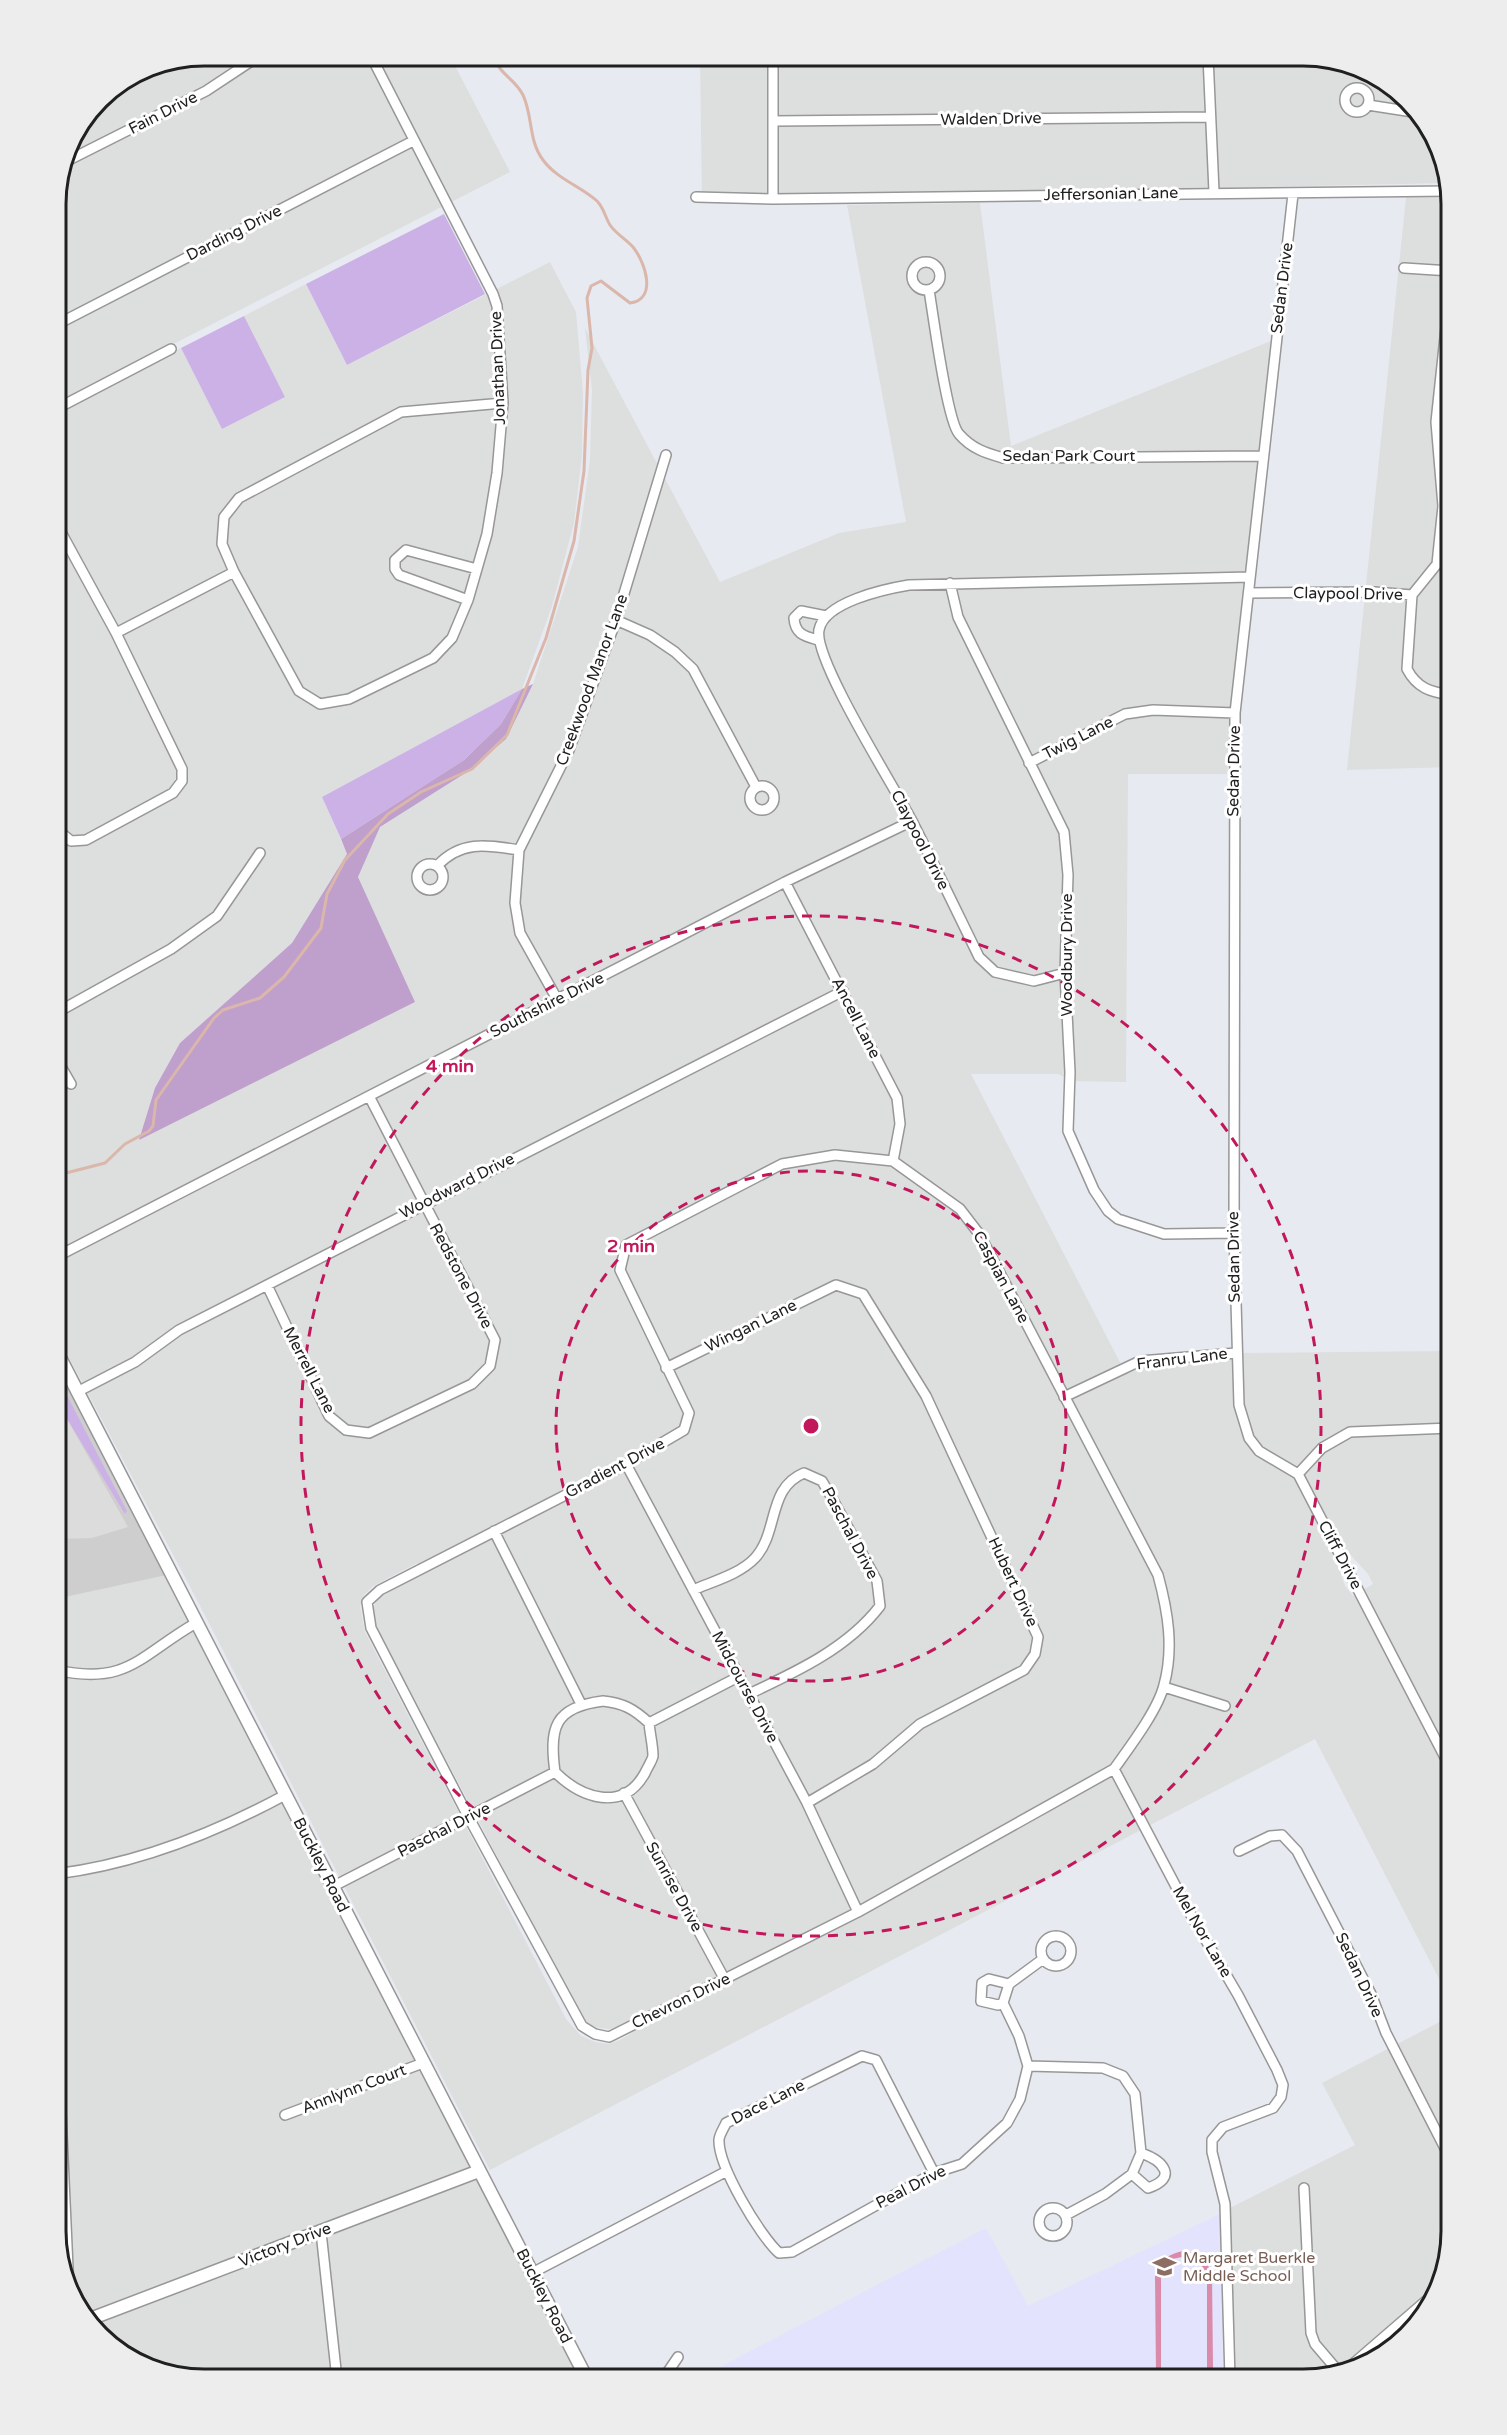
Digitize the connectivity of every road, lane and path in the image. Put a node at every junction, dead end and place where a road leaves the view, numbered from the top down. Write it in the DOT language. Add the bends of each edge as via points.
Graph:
graph roads {
  1 [pos="244,66"];
  2 [pos="376,66"];
  3 [pos="773,66"];
  4 [pos="1208,66"];
  5 [pos="1368,105"];
  6 [pos="1405,111"];
  7 [pos="1209,117"];
  8 [pos="774,121"];
  9 [pos="413,141"];
  10 [pos="74,157"];
  11 [pos="1440,191"];
  12 [pos="1214,192"];
  13 [pos="1293,194"];
  14 [pos="696,197"];
  15 [pos="773,199"];
  16 [pos="1404,268"];
  17 [pos="1441,270"];
  18 [pos="929,290"];
  19 [pos="66,320"];
  20 [pos="171,350"];
  21 [pos="1441,378"];
  22 [pos="503,403"];
  23 [pos="66,404"];
  24 [pos="666,455"];
  25 [pos="1262,456"];
  26 [pos="1441,482"];
  27 [pos="1441,525"];
  28 [pos="66,541"];
  29 [pos="477,569"];
  30 [pos="234,572"];
  31 [pos="1250,577"];
  32 [pos="950,583"];
  33 [pos="1249,593"];
  34 [pos="1412,595"];
  35 [pos="468,600"];
  36 [pos="826,616"];
  37 [pos="616,620"];
  38 [pos="116,633"];
  39 [pos="818,640"];
  40 [pos="1441,693"];
  41 [pos="1235,713"];
  42 [pos="1029,764"];
  43 [pos="756,787"];
  44 [pos="912,821"];
  45 [pos="66,835"];
  46 [pos="519,850"];
  47 [pos="261,853"];
  48 [pos="437,866"];
  49 [pos="785,882"];
  50 [pos="1065,973"];
  51 [pos="843,991"];
  52 [pos="557,999"];
  53 [pos="66,1007"];
  54 [pos="66,1075"];
  55 [pos="71,1084"];
  56 [pos="369,1096"];
  57 [pos="893,1161"];
  58 [pos="423,1203"];
  59 [pos="1234,1233"];
  60 [pos="626,1245"];
  61 [pos="66,1252"];
  62 [pos="267,1285"];
  63 [pos="836,1285"];
  64 [pos="1236,1353"];
  65 [pos="666,1368"];
  66 [pos="66,1370"];
  67 [pos="77,1392"];
  68 [pos="1064,1397"];
  69 [pos="1441,1428"];
  70 [pos="369,1433"];
  71 [pos="626,1464"];
  72 [pos="1298,1474"];
  73 [pos="494,1531"];
  74 [pos="693,1590"];
  75 [pos="367,1602"];
  76 [pos="196,1623"];
  77 [pos="66,1672"];
  78 [pos="738,1677"];
  79 [pos="1164,1687"];
  80 [pos="749,1694"];
  81 [pos="581,1704"];
  82 [pos="1225,1706"];
  83 [pos="649,1723"];
  84 [pos="1441,1748"];
  85 [pos="1114,1769"];
  86 [pos="555,1772"];
  87 [pos="624,1793"];
  88 [pos="285,1796"];
  89 [pos="807,1803"];
  90 [pos="469,1818"];
  91 [pos="1239,1851"];
  92 [pos="66,1872"];
  93 [pos="332,1887"];
  94 [pos="858,1912"];
  95 [pos="1043,1959"];
  96 [pos="725,1980"];
  97 [pos="1009,1983"];
  98 [pos="1003,2003"];
  99 [pos="423,2063"];
  100 [pos="1028,2066"];
  101 [pos="285,2115"];
  102 [pos="1441,2139"];
  103 [pos="1141,2153"];
  104 [pos="479,2171"];
  105 [pos="727,2171"];
  106 [pos="934,2173"];
  107 [pos="1132,2174"];
  108 [pos="1304,2188"];
  109 [pos="1066,2215"];
  110 [pos="66,2224"];
  111 [pos="321,2232"];
  112 [pos="67,2246"];
  113 [pos="532,2273"];
  114 [pos="1418,2307"];
  115 [pos="96,2317"];
  116 [pos="1362,2356"];
  117 [pos="678,2357"];
  118 [pos="1333,2365"];
  119 [pos="336,2369"];
  120 [pos="582,2369"];
  121 [pos="670,2369"];
  122 [pos="1230,2369"];
  1 -- 10 [label="street, Fain Drive" via="206,91"];
  2 -- 9 [label="street, Jonathan Drive"];
  3 -- 8 [label="street"];
  4 -- 7 [label="street"];
  5 -- 6 [label="street"];
  7 -- 8 [label="street, Walden Drive"];
  7 -- 12 [label="street"];
  8 -- 15 [label="street"];
  9 -- 19 [label="street, Darding Drive"];
  9 -- 22 [label="street, Jonathan Drive" via="497,306"];
  11 -- 13 [label="street, Jeffersonian Lane"];
  12 -- 13 [label="street, Jeffersonian Lane"];
  12 -- 15 [label="street, Jeffersonian Lane"];
  13 -- 25 [label="street, Sedan Drive"];
  14 -- 15 [label="street, Jeffersonian Lane"];
  16 -- 17 [label="street"];
  18 -- 25 [label="street, Sedan Park Court" via="957,433 979,451 1003,458"];
  20 -- 23 [label="street"];
  21 -- 26 [label="street" via="1436,422"];
  22 -- 29 [label="street, Jonathan Drive" via="495,483"];
  22 -- 30 [label="street, Jonathan Drive" via="401,412 239,498 224,517 222,544"];
  24 -- 37 [label="street, Creekwood Manor Lane"];
  25 -- 31 [label="street, Sedan Drive"];
  27 -- 34 [label="street" via="1437,564"];
  28 -- 38 [label="street"];
  29 -- 35 [label="street, Jonathan Drive"];
  29 -- 35 [label="street" via="406,550 395,560 399,575"];
  30 -- 35 [label="street, Jonathan Drive" via="299,691 320,704 348,699 433,658 453,638"];
  30 -- 38 [label="street"];
  31 -- 32 [label="street"];
  31 -- 33 [label="street, Sedan Drive"];
  32 -- 36 [label="street" via="882,589 846,603"];
  32 -- 42 [label="street, Woodbury Drive" via="958,617"];
  33 -- 34 [label="street, Claypool Drive"];
  33 -- 41 [label="street, Sedan Drive"];
  34 -- 40 [label="street" via="1407,669 1425,690"];
  36 -- 39 [label="street" via="819,627"];
  36 -- 39 [label="street" via="801,611 794,618 800,634"];
  37 -- 43 [label="street" via="650,635 693,669"];
  37 -- 46 [label="street, Creekwood Manor Lane" via="569,750"];
  38 -- 45 [label="street" via="182,769 182,781 173,793 86,840 71,841"];
  39 -- 44 [label="street, Claypool Drive" via="831,672"];
  41 -- 42 [label="street, Twig Lane" via="1153,710 1125,714"];
  41 -- 59 [label="street, Sedan Drive"];
  42 -- 50 [label="street, Woodbury Drive" via="1064,832 1068,875"];
  44 -- 49 [label="street, Southshire Drive"];
  44 -- 50 [label="street, Claypool Drive" via="985,966 1034,981"];
  46 -- 48 [label="street" via="488,845 458,849"];
  46 -- 52 [label="street, Creekwood Manor Lane" via="514,903 520,933"];
  47 -- 53 [label="street" via="217,916 171,949"];
  49 -- 51 [label="street, Ancell Lane"];
  49 -- 52 [label="street, Southshire Drive"];
  50 -- 59 [label="street, Woodbury Drive" via="1070,1072 1068,1131 1101,1201 1118,1219 1164,1234"];
  51 -- 57 [label="street, Ancell Lane" via="897,1098 900,1124"];
  51 -- 58 [label="street, Woodward Drive"];
  52 -- 56 [label="street, Southshire Drive"];
  54 -- 55 [label="street"];
  56 -- 58 [label="street, Redstone Drive"];
  56 -- 61 [label="street, Southshire Drive"];
  57 -- 60 [label="street, Caspian Lane" via="835,1155 782,1164"];
  57 -- 68 [label="street, Caspian Lane" via="971,1221"];
  58 -- 62 [label="street, Woodward Drive"];
  58 -- 70 [label="street, Redstone Drive" via="495,1340 490,1366 472,1384"];
  59 -- 64 [label="street, Sedan Drive"];
  60 -- 65 [label="street, Gradient Drive" via="620,1270"];
  62 -- 67 [label="street, Woodward Drive" via="179,1330 135,1362"];
  62 -- 70 [label="street, Merrell Lane" via="329,1416 346,1430"];
  63 -- 65 [label="street, Wingan Lane"];
  63 -- 89 [label="street, Hubert Drive" via="863,1294 926,1396 1038,1637 1035,1654 1024,1670 920,1724 873,1764"];
  64 -- 68 [label="street, Franru Lane" via="1140,1361"];
  64 -- 72 [label="street" via="1239,1405 1249,1438 1259,1451"];
  65 -- 71 [label="street, Gradient Drive" via="689,1413 689,1421 684,1430"];
  66 -- 67 [label="street, Buckley Road"];
  67 -- 76 [label="street, Buckley Road"];
  68 -- 79 [label="street, Caspian Lane" via="1158,1575 1170,1637"];
  69 -- 72 [label="street" via="1350,1432 1322,1448"];
  71 -- 73 [label="street, Gradient Drive"];
  71 -- 74 [label="street, Midcourse Drive"];
  72 -- 84 [label="street, Cliff Drive"];
  73 -- 75 [label="street, Gradient Drive" via="380,1590"];
  73 -- 81 [label="street"];
  74 -- 78 [label="street, Midcourse Drive"];
  74 -- 80 [label="street, Paschal Drive" via="745,1567 764,1547 778,1500 790,1478 804,1473 822,1481 877,1581 880,1606 866,1624 803,1668"];
  75 -- 90 [label="street, Chevron Drive" via="371,1628"];
  76 -- 77 [label="street" via="169,1638 146,1658 118,1671 89,1676"];
  76 -- 88 [label="street, Buckley Road"];
  78 -- 80 [label="street, Midcourse Drive"];
  78 -- 83 [label="street"];
  79 -- 82 [label="street"];
  79 -- 85 [label="street, Chevron Drive"];
  80 -- 89 [label="street, Midcourse Drive"];
  81 -- 83 [label="street" via="621,1703"];
  81 -- 86 [label="street" via="564,1715 551,1740"];
  83 -- 87 [label="street" via="653,1758 640,1781"];
  85 -- 94 [label="street, Chevron Drive"];
  85 -- 122 [label="street, Mel Nor Lane" via="1282,2085 1281,2097 1273,2108 1223,2127 1212,2140 1225,2204"];
  86 -- 87 [label="street" via="583,1795 603,1798"];
  86 -- 90 [label="street, Paschal Drive"];
  87 -- 96 [label="street, Sunrise Drive"];
  88 -- 92 [label="street" via="213,1832 126,1861"];
  88 -- 93 [label="street, Buckley Road"];
  89 -- 94 [label="street, Midcourse Drive"];
  90 -- 93 [label="street, Paschal Drive"];
  90 -- 96 [label="street, Chevron Drive" via="582,2026 588,2030 609,2037"];
  91 -- 102 [label="street, Sedan Drive" via="1270,1836 1282,1835 1297,1851"];
  93 -- 99 [label="street, Buckley Road"];
  94 -- 96 [label="street, Chevron Drive"];
  95 -- 97 [label="street"];
  97 -- 98 [label="street"];
  97 -- 98 [label="street" via="989,1979 982,1983 981,2001"];
  98 -- 100 [label="street"];
  99 -- 101 [label="street, Annlynn Court"];
  99 -- 104 [label="street, Buckley Road"];
  100 -- 103 [label="street" via="1103,2068 1123,2076 1135,2094"];
  100 -- 106 [label="street, Peal Drive" via="1020,2099 1007,2122 962,2164"];
  103 -- 107 [label="street"];
  103 -- 107 [label="street" via="1161,2162 1164,2178 1148,2188"];
  104 -- 111 [label="street, Victory Drive"];
  104 -- 113 [label="street, Buckley Road"];
  105 -- 106 [label="street, Peal Drive" via="768,2243 779,2253 792,2252"];
  105 -- 106 [label="street, Dace Lane" via="719,2140 726,2123 862,2056 876,2060"];
  105 -- 113 [label="street"];
  107 -- 109 [label="street"];
  108 -- 118 [label="street" via="1311,2333"];
  110 -- 112 [label="street"];
  111 -- 115 [label="street, Victory Drive"];
  111 -- 119 [label="street"];
  113 -- 120 [label="street, Buckley Road"];
  114 -- 116 [label="street"];
  117 -- 121 [label="street"];
}
